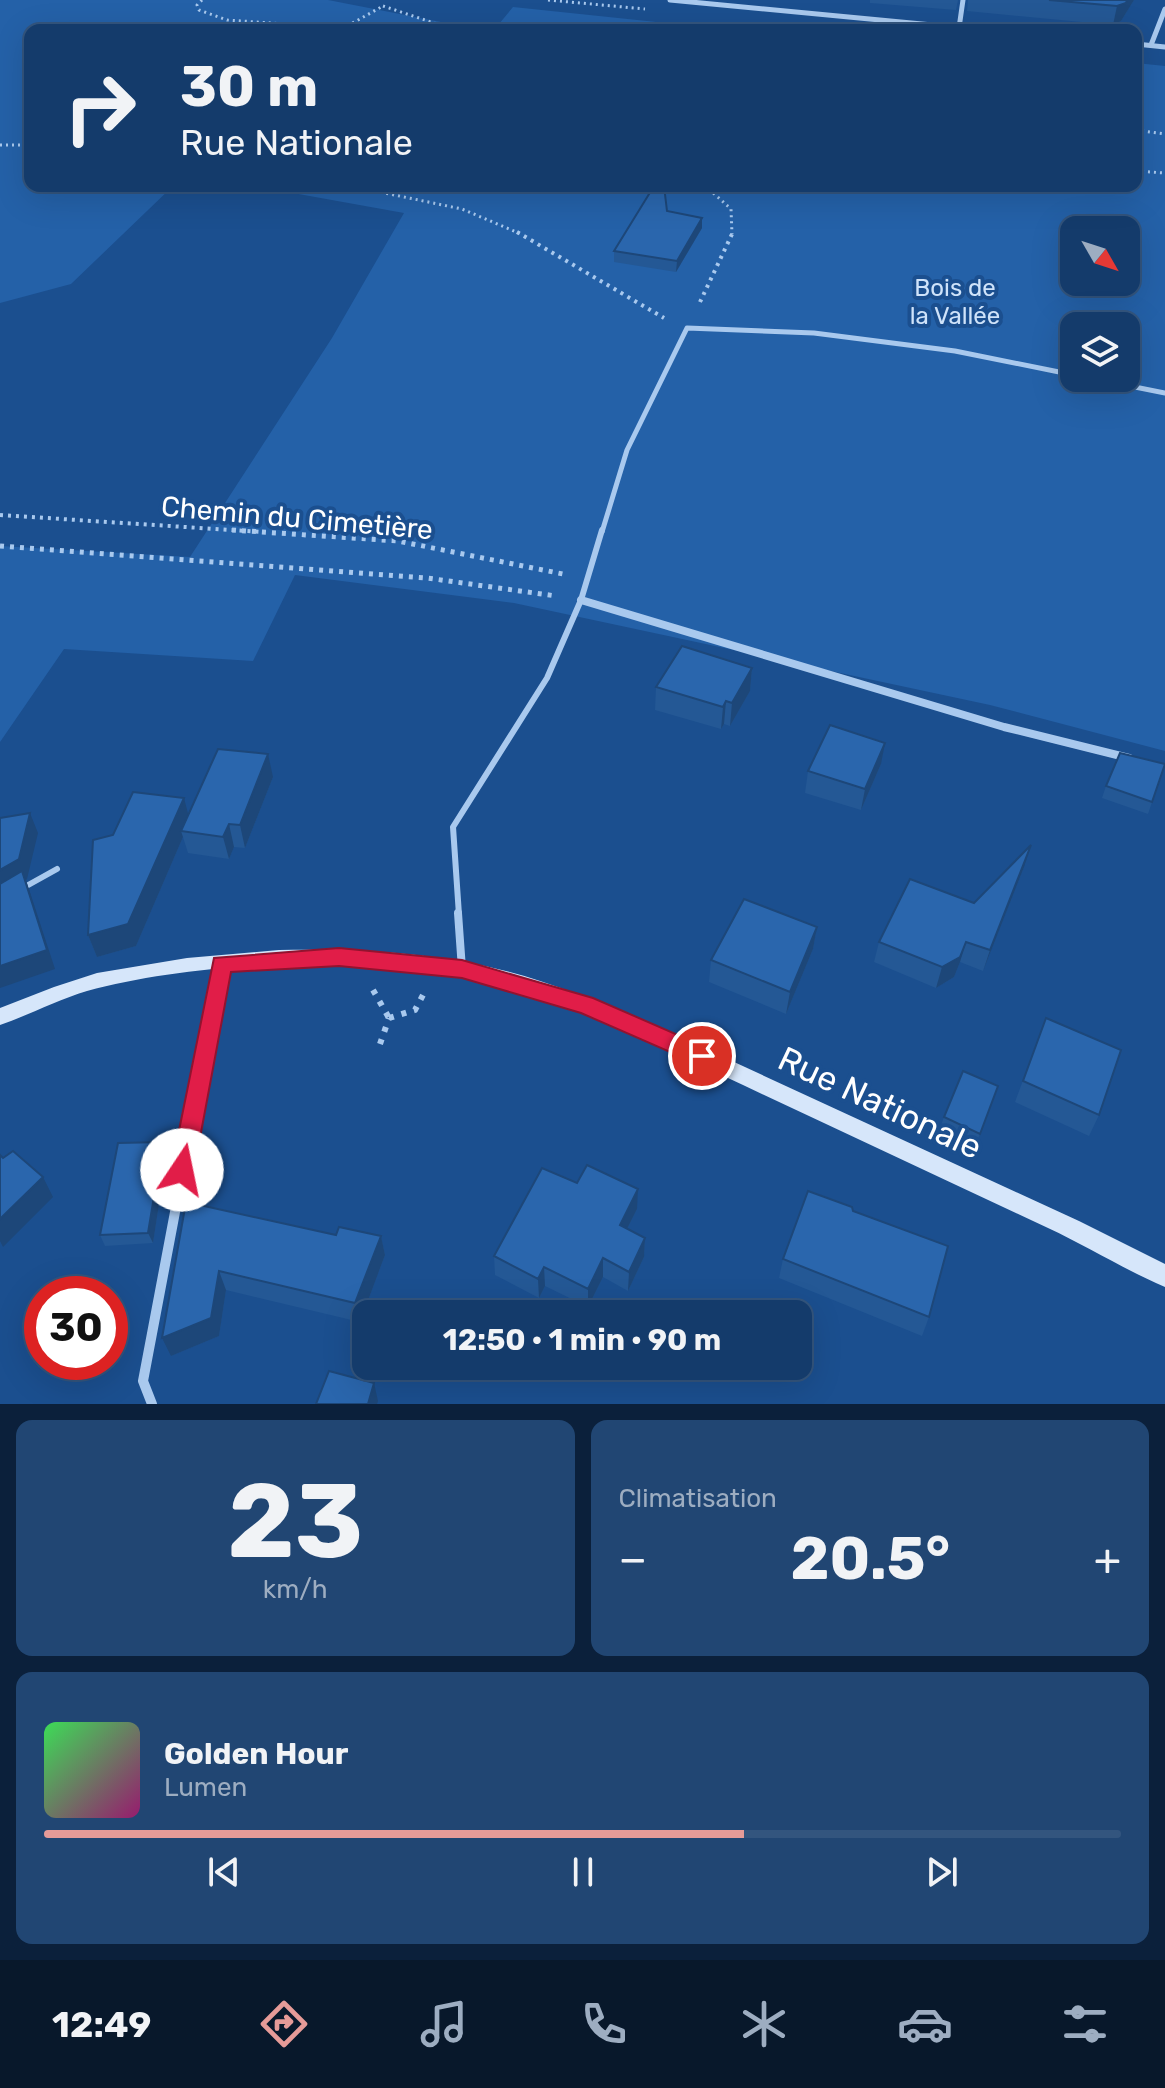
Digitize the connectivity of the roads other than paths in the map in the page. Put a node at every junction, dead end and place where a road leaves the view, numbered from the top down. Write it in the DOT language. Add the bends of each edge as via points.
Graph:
graph roads {
  1 [pos="670,0"];
  2 [pos="963,0"];
  3 [pos="682,1"];
  4 [pos="1165,9"];
  5 [pos="918,24"];
  6 [pos="960,24"];
  7 [pos="1165,25"];
  8 [pos="1158,26"];
  9 [pos="1142,44"];
  10 [pos="1151,45"];
  11 [pos="1165,47"];
  12 [pos="1060,372"];
  13 [pos="1140,388"];
  14 [pos="1165,393"];
  15 [pos="581,600"];
  16 [pos="1136,760"];
  17 [pos="57,869"];
  18 [pos="11,895"];
  19 [pos="222,964"];
  20 [pos="462,969"];
  21 [pos="0,1017"];
  22 [pos="1165,1276"];
  23 [pos="152,1404"];
  1 -- 3 [label="street"];
  2 -- 6 [label="street"];
  3 -- 5 [label="street"];
  4 -- 8 [label="street"];
  7 -- 8 [label="lane"];
  8 -- 10 [label="street"];
  9 -- 10 [label="street"];
  10 -- 11 [label="street"];
  12 -- 15 [label="lane" via="955,351 814,333 687,328 627,450"];
  13 -- 14 [label="lane"];
  15 -- 16 [label="street" via="1004,727"];
  15 -- 20 [label="lane" via="547,678 453,827"];
  17 -- 18 [label="lane"];
  19 -- 20 [label="street, Rue Nationale" via="339,957"];
  19 -- 21 [label="street, Rue Nationale" via="95,982"];
  19 -- 23 [label="street" via="143,1381"];
  20 -- 22 [label="street, Rue Nationale" via="586,1005"];
}
